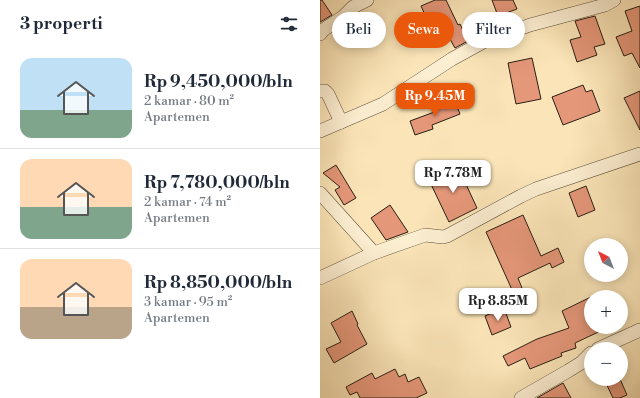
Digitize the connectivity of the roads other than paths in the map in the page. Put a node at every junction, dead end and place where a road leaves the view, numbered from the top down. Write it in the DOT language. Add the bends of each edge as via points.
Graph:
graph roads {
  1 [pos="367,0"];
  2 [pos="614,0"];
  3 [pos="320,34"];
  4 [pos="320,91"];
  5 [pos="341,122"];
  6 [pos="320,131"];
  7 [pos="640,154"];
  8 [pos="320,193"];
  9 [pos="374,253"];
  10 [pos="320,278"];
  11 [pos="640,330"];
  12 [pos="613,342"];
  13 [pos="584,360"];
  14 [pos="521,398"];
  1 -- 3 [label="street" via="353,7"];
  2 -- 5 [label="street" via="605,5 530,25 483,42 383,104"];
  4 -- 5 [label="street" via="328,94"];
  5 -- 6 [label="street"];
  7 -- 9 [label="street" via="536,189 447,236 425,235"];
  8 -- 9 [label="street"];
  9 -- 10 [label="street"];
  11 -- 12 [label="street"];
  13 -- 14 [label="street"];
}
